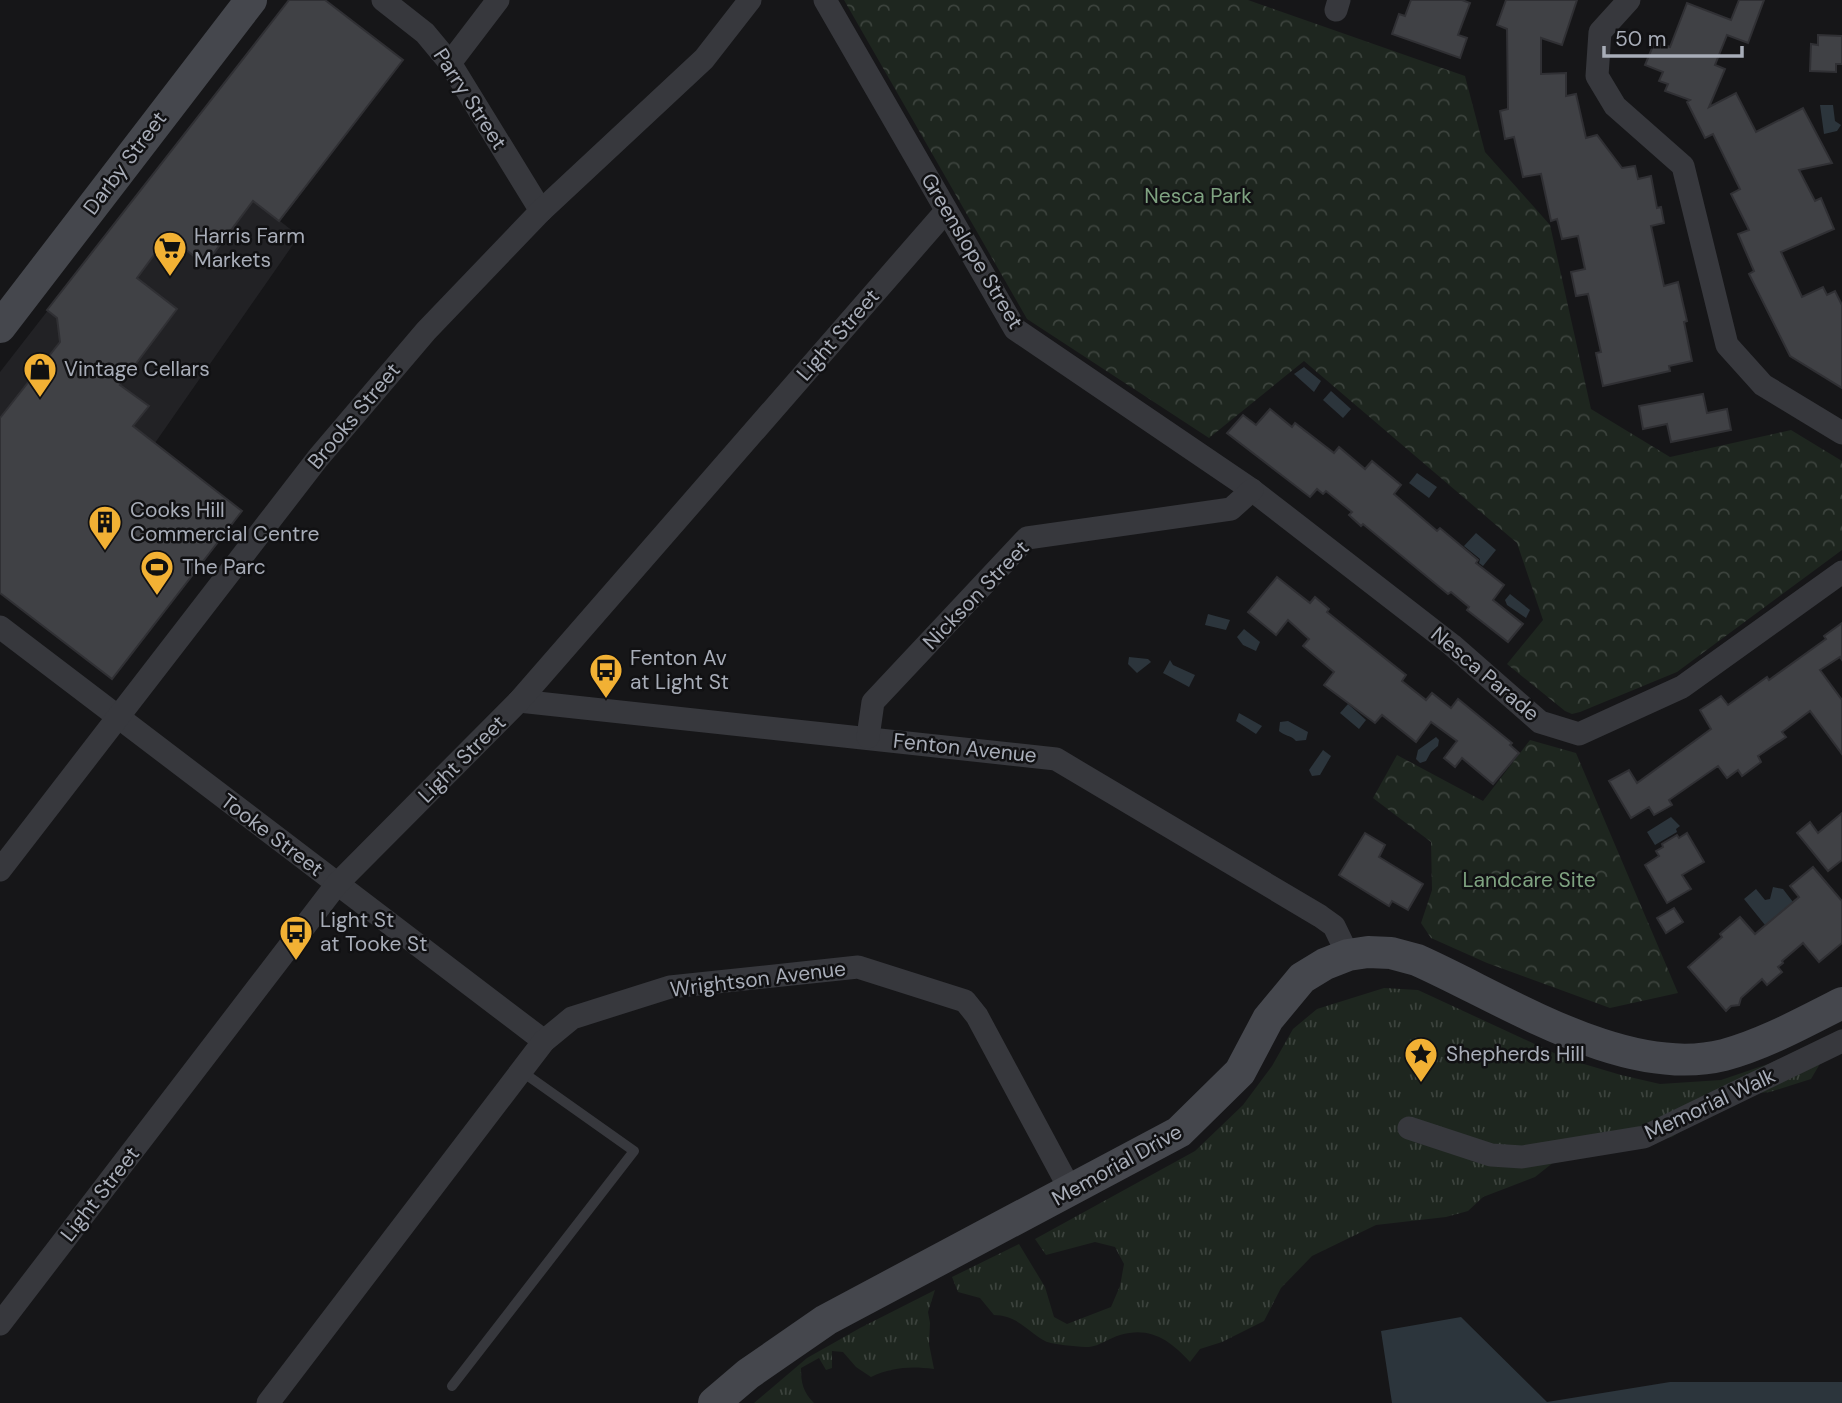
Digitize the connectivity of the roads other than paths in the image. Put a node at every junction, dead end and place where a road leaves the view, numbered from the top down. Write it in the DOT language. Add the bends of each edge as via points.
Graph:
graph roads {
  1 [pos="251,0"];
  2 [pos="383,0"];
  3 [pos="498,0"];
  4 [pos="750,0"];
  5 [pos="825,0"];
  6 [pos="1629,0"];
  7 [pos="450,63"];
  8 [pos="541,211"];
  9 [pos="946,211"];
  10 [pos="0,327"];
  11 [pos="1842,433"];
  12 [pos="1252,490"];
  13 [pos="1842,572"];
  14 [pos="0,627"];
  15 [pos="519,701"];
  16 [pos="117,718"];
  17 [pos="868,737"];
  18 [pos="0,870"];
  19 [pos="337,884"];
  20 [pos="1348,955"];
  21 [pos="1842,1003"];
  22 [pos="544,1041"];
  23 [pos="1842,1041"];
  24 [pos="521,1071"];
  25 [pos="1409,1128"];
  26 [pos="1071,1191"];
  27 [pos="0,1324"];
  28 [pos="452,1386"];
  29 [pos="268,1403"];
  30 [pos="714,1403"];
  1 -- 10 [label="main road, Darby Street"];
  2 -- 7 [label="street, Parry Street" via="425,33"];
  3 -- 7 [label="street"];
  4 -- 8 [label="street, Brooks Street" via="704,59"];
  5 -- 9 [label="street, Greenslope Street"];
  6 -- 11 [label="street" via="1600,33 1597,76 1615,106 1683,166 1727,345 1763,385"];
  7 -- 8 [label="street, Parry Street"];
  8 -- 16 [label="street, Brooks Street" via="426,331 318,458"];
  9 -- 12 [label="street, Greenslope Street" via="1015,329"];
  9 -- 15 [label="street, Light Street"];
  12 -- 13 [label="street, Nesca Parade" via="1452,645 1540,722 1579,734 1682,687"];
  12 -- 17 [label="street, Nickson Street" via="1231,509 1027,538 873,702"];
  14 -- 16 [label="street, Tooke Street"];
  15 -- 17 [label="street, Fenton Avenue"];
  15 -- 19 [label="street, Light Street"];
  16 -- 18 [label="street, Brooks Street"];
  16 -- 19 [label="street, Tooke Street"];
  17 -- 20 [label="street, Fenton Avenue" via="1056,759 1320,916 1334,926"];
  19 -- 22 [label="street, Tooke Street"];
  19 -- 27 [label="street, Light Street"];
  20 -- 21 [label="main road, Memorial Drive" via="1391,953 1417,960 1572,1033 1657,1058 1723,1055"];
  20 -- 26 [label="main road, Memorial Drive" via="1303,978 1268,1019 1240,1072 1188,1126"];
  22 -- 24 [label="street, Wrightson Avenue"];
  22 -- 26 [label="street, Wrightson Avenue" via="572,1018 670,988 858,967 965,1001 973,1009"];
  23 -- 25 [label="street, Memorial Walk" via="1644,1137 1522,1157 1491,1154"];
  24 -- 28 [label="lane" via="634,1151"];
  24 -- 29 [label="street, Wrightson Avenue"];
  26 -- 30 [label="main road, Memorial Drive" via="826,1320"];
}
